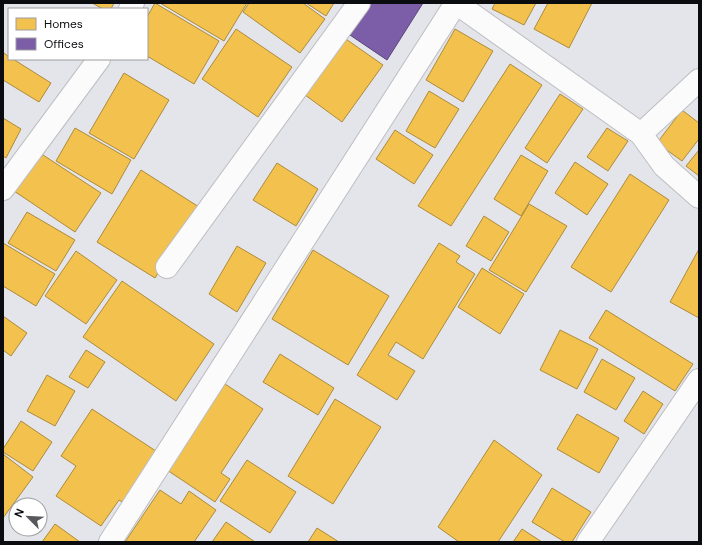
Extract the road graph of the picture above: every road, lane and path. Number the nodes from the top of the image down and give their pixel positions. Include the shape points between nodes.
1 (359, 3) edge
2 (456, 3) edge
3 (98, 60) edge
4 (699, 80) edge
5 (641, 134) junction
6 (3, 189) edge
7 (699, 197) edge
8 (167, 267) dead end
9 (699, 380) edge
10 (110, 542) edge
11 (588, 542) edge

1 - 8 street
2 - 5 street
2 - 10 street
3 - 6 street
4 - 5 street
5 - 7 street via 664,166
9 - 11 street

